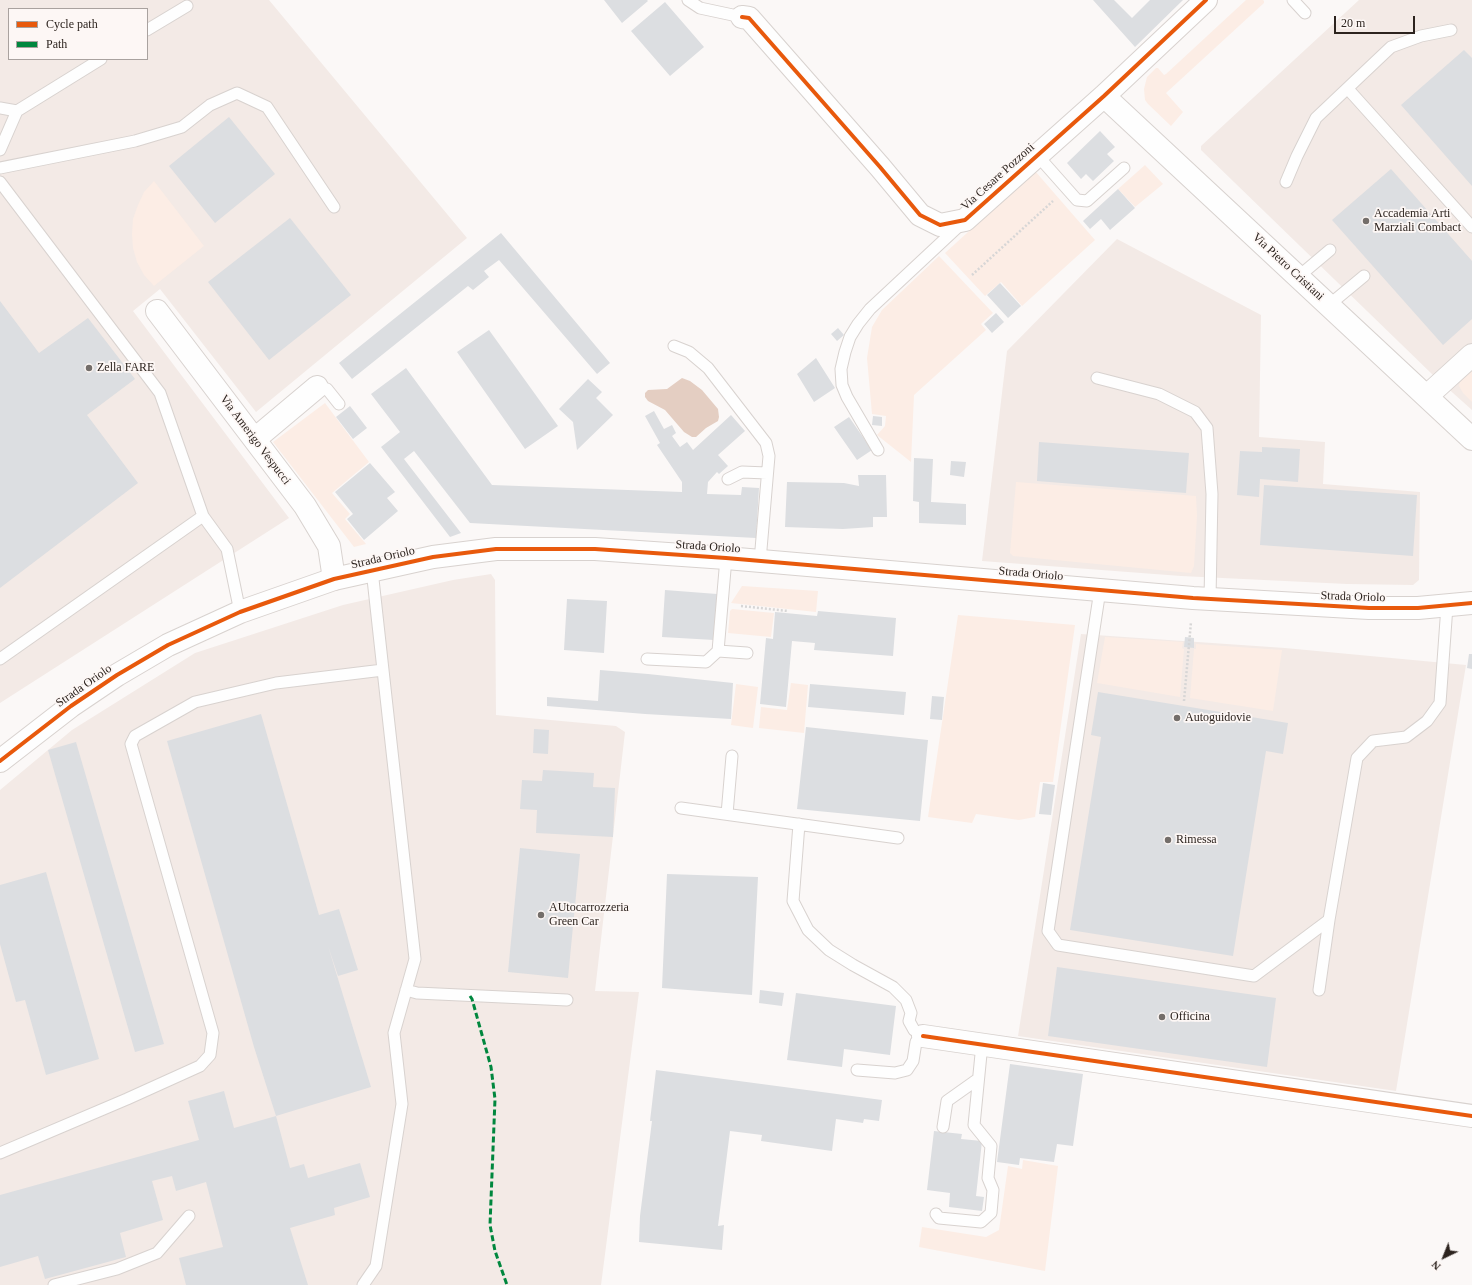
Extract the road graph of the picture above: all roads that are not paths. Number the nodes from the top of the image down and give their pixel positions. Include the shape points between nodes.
1 (688, 0) edge
2 (1205, 0) edge
3 (1294, 0) edge
4 (186, 6) dead end
5 (1306, 13) dead end
6 (742, 17) joint
7 (148, 29) edge
8 (1451, 30) dead end
9 (99, 60) edge
10 (1348, 89) junction
11 (1104, 96) junction
12 (0, 108) edge
13 (17, 111) junction
14 (0, 150) edge
15 (1038, 155) junction
16 (0, 168) edge
17 (1124, 168) dead end
18 (0, 182) edge
19 (1286, 182) dead end
20 (334, 207) dead end
21 (965, 220) junction
22 (1472, 227) edge
23 (1330, 250) dead end
24 (1364, 276) dead end
25 (1298, 277) junction
26 (1329, 305) junction
27 (157, 311) dead end
28 (674, 346) dead end
29 (1472, 355) edge
30 (1097, 378) dead end
31 (318, 387) joint
32 (1427, 396) junction
33 (339, 404) dead end
34 (255, 439) junction
35 (1472, 439) edge
36 (878, 450) dead end
37 (767, 473) junction
38 (728, 479) dead end
39 (203, 516) junction
40 (726, 558) junction
41 (760, 561) junction
42 (372, 570) junction
43 (334, 579) junction
44 (1100, 590) junction
45 (1201, 598) junction
46 (1464, 603) edge
47 (240, 612) junction
48 (718, 651) junction
49 (747, 653) dead end
50 (0, 659) edge
51 (648, 659) dead end
52 (383, 670) junction
53 (732, 756) dead end
54 (0, 761) edge
55 (682, 808) dead end
56 (727, 814) junction
57 (799, 824) junction
58 (898, 838) dead end
59 (1329, 920) junction
60 (406, 990) junction
61 (1319, 990) dead end
62 (567, 1000) dead end
63 (923, 1036) junction
64 (982, 1044) junction
65 (857, 1070) dead end
66 (978, 1079) junction
67 (1472, 1116) edge
68 (943, 1127) dead end
69 (0, 1153) edge
70 (936, 1214) dead end
71 (189, 1216) dead end
72 (54, 1285) edge
73 (363, 1285) edge

1 - 6 lane via 700,8
2 - 11 street, Via Cesare Pozzoni
3 - 5 lane
4 - 7 lane
6 - 21 street, Via Cesare Pozzoni via 749,18 920,215 940,225
8 - 10 lane via 1421,36 1391,48
9 - 13 lane
10 - 19 lane via 1316,118
10 - 22 lane
11 - 15 street, Via Cesare Pozzoni
11 - 25 street, Via Pietro Cristiani
12 - 13 lane
13 - 14 lane
15 - 17 lane via 1077,200 1087,201
15 - 21 street, Via Cesare Pozzoni
16 - 20 lane via 135,140 182,127 210,105 237,93 267,107
18 - 39 lane via 160,394
21 - 36 lane via 870,309 850,337 841,369 842,385
23 - 25 lane
24 - 26 lane
25 - 26 street, Via Pietro Cristiani
26 - 32 street, Via Pietro Cristiani
27 - 34 street, Via Amerigo Vespucci
28 - 37 lane via 689,352 708,368 766,444 769,456
29 - 32 street
30 - 45 lane via 1158,394 1195,412 1207,428 1212,494
31 - 33 lane via 327,388
31 - 34 street
32 - 35 street, Via Pietro Cristiani
34 - 43 street, Via Amerigo Vespucci via 305,506 328,546
37 - 38 lane via 742,472
37 - 41 lane
39 - 47 lane via 227,549
39 - 50 lane
40 - 41 street, Strada Oriolo
40 - 42 street, Strada Oriolo via 595,549 496,549 433,557
40 - 48 lane
41 - 44 street, Strada Oriolo
42 - 43 street, Strada Oriolo
42 - 52 lane
43 - 47 street, Strada Oriolo
44 - 45 street, Strada Oriolo
44 - 59 lane via 1048,931 1058,945 1254,976
45 - 46 street, Strada Oriolo via 1370,608
46 - 59 lane via 1440,703 1427,721 1406,737 1373,741 1358,758
47 - 54 street, Strada Oriolo via 168,645 117,675 71,706
48 - 49 lane
48 - 51 lane via 706,662
52 - 60 lane via 415,959
52 - 69 lane via 276,683 195,702 135,736 131,744 213,1033 210,1055 200,1066
53 - 56 lane
55 - 56 lane
56 - 57 lane
57 - 58 lane
57 - 63 lane via 793,901 808,930 829,950 893,987 906,1000 911,1013 909,1021 914,1030
59 - 61 lane
60 - 62 lane via 417,993
60 - 73 lane via 394,1033 402,1104 376,1266
63 - 64 street
63 - 65 lane via 916,1042 913,1061 907,1070
64 - 66 lane
64 - 67 street
66 - 68 lane via 947,1101
66 - 70 lane via 974,1125 990,1146 988,1178 993,1190 991,1214 981,1222 939,1218
71 - 72 lane via 158,1254 117,1269

